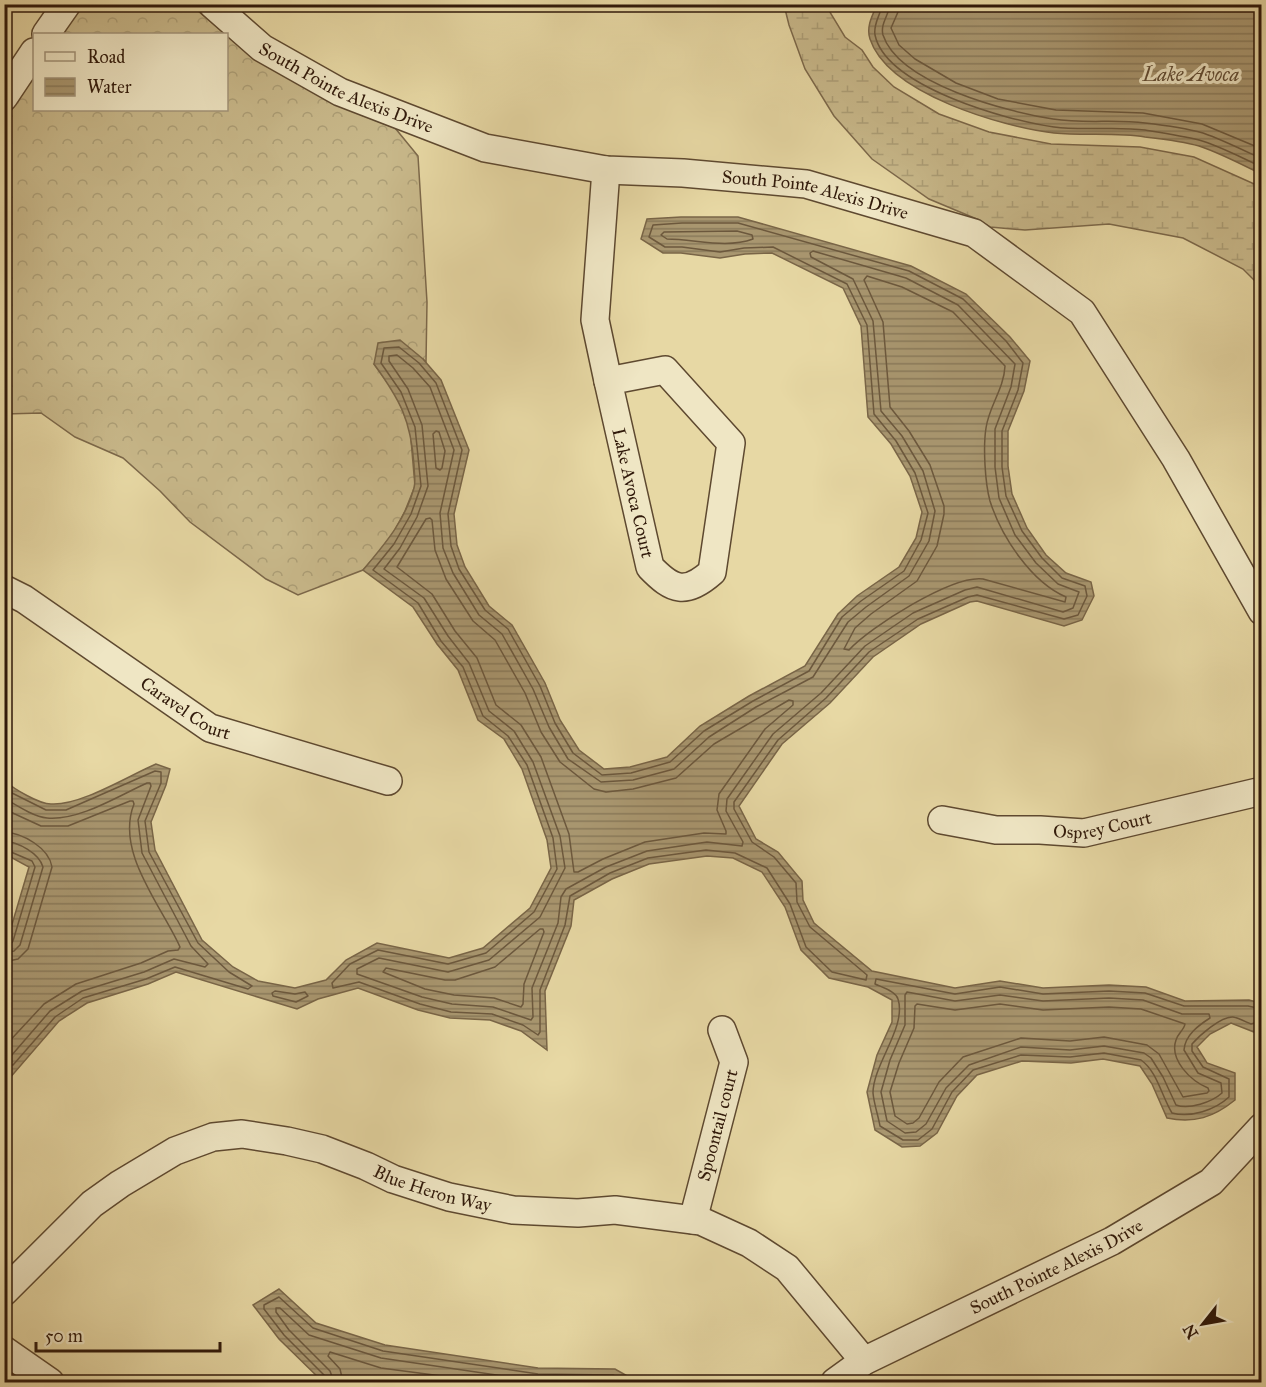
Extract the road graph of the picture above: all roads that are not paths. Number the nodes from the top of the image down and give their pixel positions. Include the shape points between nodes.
1 (67, 4) edge
2 (212, 4) edge
3 (47, 33) edge
4 (33, 54) edge
5 (4, 97) edge
6 (606, 170) junction
7 (608, 381) junction
8 (4, 589) edge
9 (1262, 611) edge
10 (388, 781) dead end
11 (1262, 790) edge
12 (942, 820) dead end
13 (722, 1030) dead end
14 (1262, 1127) edge
15 (693, 1221) junction
16 (4, 1292) edge
17 (4, 1350) edge
18 (864, 1361) junction
19 (50, 1383) edge
20 (835, 1383) edge

1 - 3 street
2 - 6 street, South Pointe Alexis Drive via 262,48 339,92 485,148
4 - 5 street
6 - 7 street, Lake Avoca Court via 595,320
6 - 9 street, South Pointe Alexis Drive via 806,184 974,232 1082,312 1176,459
7 - 7 street, Lake Avoca Court via 650,567 665,583 683,588 699,583 712,572 731,443 665,370
8 - 10 street, Caravel Court via 210,728
11 - 12 street, Osprey Court via 1084,833 996,830
13 - 15 street, Spoontail court via 734,1062
14 - 18 street, South Pointe Alexis Drive via 1211,1182 1112,1241
15 - 16 street, Blue Heron Way via 615,1210 578,1214 513,1210 449,1197 311,1146 242,1134 213,1137 175,1151 120,1184 93,1204
15 - 18 street, Blue Heron Way via 749,1243 787,1268
17 - 19 street
18 - 20 street, South Pointe Alexis Drive

